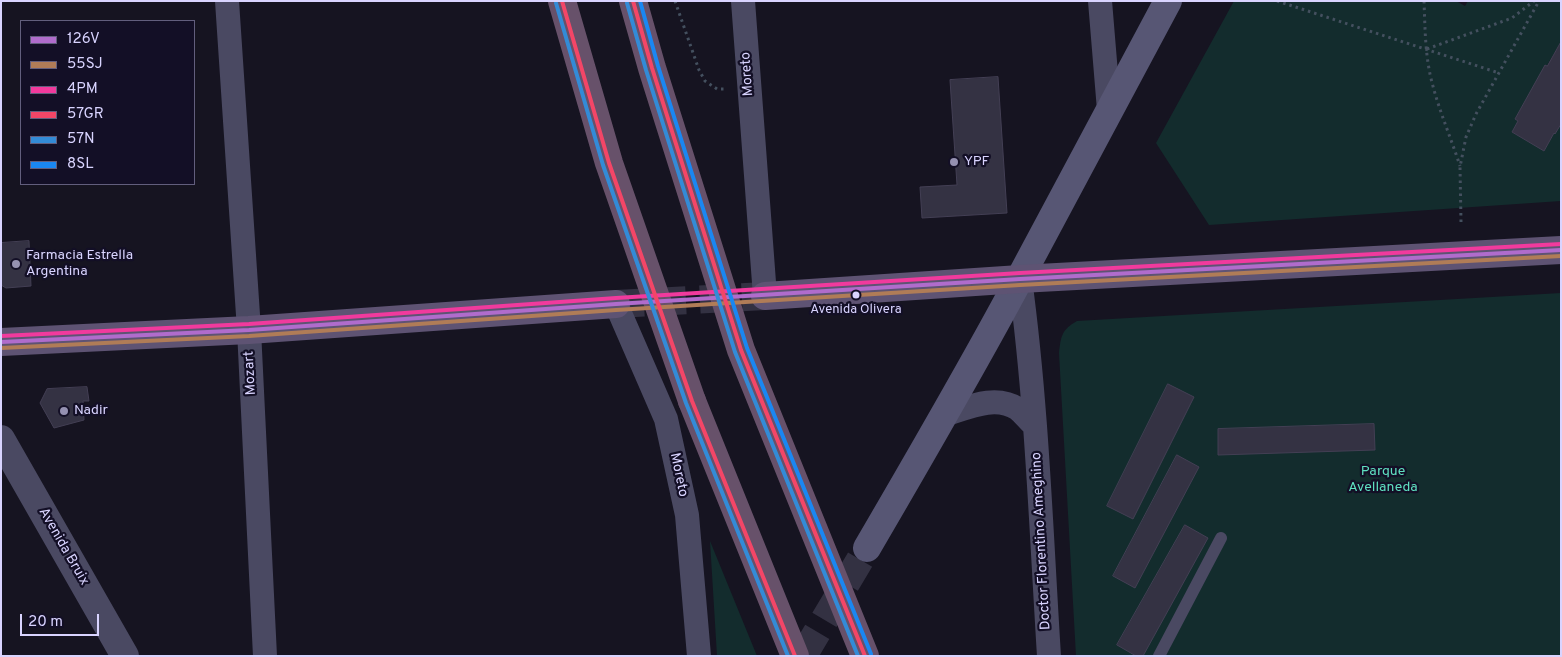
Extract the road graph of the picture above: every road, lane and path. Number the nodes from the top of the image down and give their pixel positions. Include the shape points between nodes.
1 (227, 1) edge
2 (562, 1) edge
3 (633, 1) edge
4 (675, 1) edge
5 (743, 1) edge
6 (1100, 1) edge
7 (1168, 1) edge
8 (1277, 1) edge
9 (1424, 1) edge
10 (1534, 1) edge
11 (1539, 1) edge
12 (1426, 49) junction
13 (1499, 73) junction
14 (749, 90) junction
15 (1109, 110) junction
16 (1460, 167) junction
17 (1461, 222) dead end
18 (1561, 250) edge
19 (1020, 279) junction
20 (765, 296) joint
21 (616, 304) joint
22 (249, 330) junction
23 (1, 342) edge
24 (944, 416) junction
25 (1035, 426) junction
26 (1, 439) edge
27 (1221, 538) dead end
28 (866, 548) tunnel mouth
29 (126, 656) edge
30 (265, 656) edge
31 (699, 656) edge
32 (795, 656) edge
33 (865, 656) edge
34 (1049, 656) edge
35 (1159, 656) edge

1 - 22 street, Mozart
2 - 32 highway, bridge via 609,163 692,401
3 - 33 highway, bridge via 741,350
4 - 14 path via 698,70 705,81 717,89
5 - 14 street, Moreto
6 - 15 street
7 - 15 main road
8 - 12 path
9 - 12 path
10 - 12 path via 1512,18
11 - 13 path
12 - 13 path
12 - 16 path via 1442,117
13 - 16 path via 1466,137
14 - 20 street, Moreto
15 - 19 main road
16 - 17 path
18 - 19 main road
19 - 20 main road
19 - 24 main road
19 - 25 street, Doctor Florentino Ameghino
21 - 22 main road
21 - 31 street, Moreto via 666,419 687,516
22 - 23 main road
22 - 30 street, Mozart
24 - 25 street via 984,403 1001,403 1017,409
24 - 28 main road
25 - 34 street, Doctor Florentino Ameghino
26 - 29 street, Avenida Bruix
27 - 35 lane

